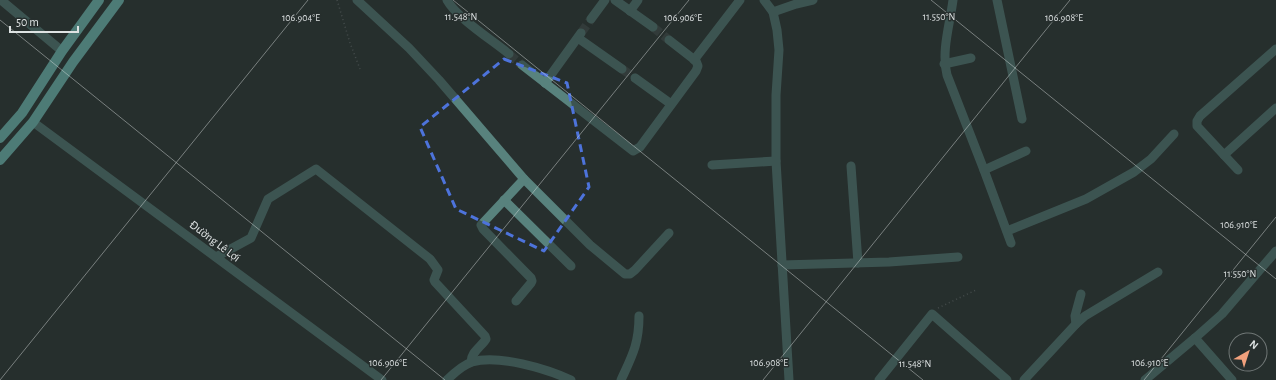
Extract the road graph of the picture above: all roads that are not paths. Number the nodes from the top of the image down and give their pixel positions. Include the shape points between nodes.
1 (1, 0) edge
2 (99, 0) edge
3 (119, 0) edge
4 (357, 0) edge
5 (605, 0) edge
6 (615, 0) edge
7 (638, 0) edge
8 (740, 0) edge
9 (764, 0) edge
10 (813, 0) edge
11 (953, 0) edge
12 (997, 0) edge
13 (451, 2) edge
14 (796, 2) edge
15 (630, 11) junction
16 (773, 12) junction
17 (591, 19) tunnel mouth
18 (653, 27) tunnel mouth
19 (670, 40) tunnel mouth
20 (1276, 49) edge
21 (62, 51) junction
22 (509, 54) tunnel mouth
23 (971, 58) dead end
24 (694, 60) junction
25 (944, 64) junction
26 (522, 65) tunnel mouth
27 (622, 69) tunnel mouth
28 (635, 78) tunnel mouth
29 (545, 83) junction
30 (671, 104) junction
31 (1276, 108) edge
32 (22, 113) junction
33 (1022, 119) dead end
34 (33, 122) junction
35 (1174, 134) dead end
36 (0, 138) edge
37 (1026, 151) dead end
38 (1224, 155) junction
39 (0, 160) edge
40 (776, 161) junction
41 (712, 165) dead end
42 (851, 166) dead end
43 (984, 170) junction
44 (1238, 170) dead end
45 (524, 179) junction
46 (504, 200) junction
47 (1007, 231) junction
48 (669, 233) dead end
49 (1011, 243) dead end
50 (1276, 251) edge
51 (216, 257) junction
52 (958, 257) dead end
53 (858, 263) junction
54 (782, 265) junction
55 (571, 266) dead end
56 (1158, 272) dead end
57 (1081, 294) dead end
58 (516, 301) dead end
59 (639, 316) dead end
60 (1076, 324) junction
61 (1195, 338) junction
62 (471, 362) junction
63 (382, 380) edge
64 (447, 380) edge
65 (571, 380) edge
66 (621, 380) edge
67 (789, 380) edge
68 (879, 380) edge
69 (1007, 380) edge
70 (1024, 380) edge
71 (1145, 380) edge
72 (1232, 380) edge

1 - 21 street
2 - 21 main road
3 - 34 main road
4 - 45 street via 409,48
5 - 17 street
6 - 15 street
7 - 15 street
8 - 24 street
9 - 16 street
10 - 14 street
11 - 25 street
12 - 33 street
13 - 22 street
14 - 16 street
15 - 18 street
16 - 40 street via 779,50
19 - 24 street
20 - 38 street via 1197,121 1197,126
21 - 32 main road
23 - 25 street
24 - 30 street via 698,66 696,71
25 - 43 street via 946,75
26 - 29 street
27 - 29 street via 579,35
28 - 30 street
29 - 30 street via 633,151 640,147
31 - 38 street
32 - 34 main road
32 - 36 main road
34 - 39 main road
34 - 51 street, Đường Lê Lợi
35 - 47 street via 1151,159 1134,172 1086,199
37 - 43 street
38 - 44 street
40 - 41 street
40 - 54 street
42 - 53 street
43 - 47 street
45 - 46 street
45 - 48 street via 590,245 625,274 635,270
46 - 55 street
46 - 58 street via 481,225 531,278 531,283
47 - 49 street
50 - 61 street via 1222,314
51 - 62 street via 251,238 268,199 316,169 438,268 435,282 485,336 484,342 472,355
51 - 63 street, Đường Lê Lợi
52 - 53 street
53 - 54 street
54 - 67 street
56 - 60 street
57 - 60 street via 1074,316
59 - 66 street via 636,346
60 - 70 street
61 - 71 street
61 - 72 street
62 - 64 street
62 - 65 street via 510,362 555,373
68 - 69 street via 932,314

